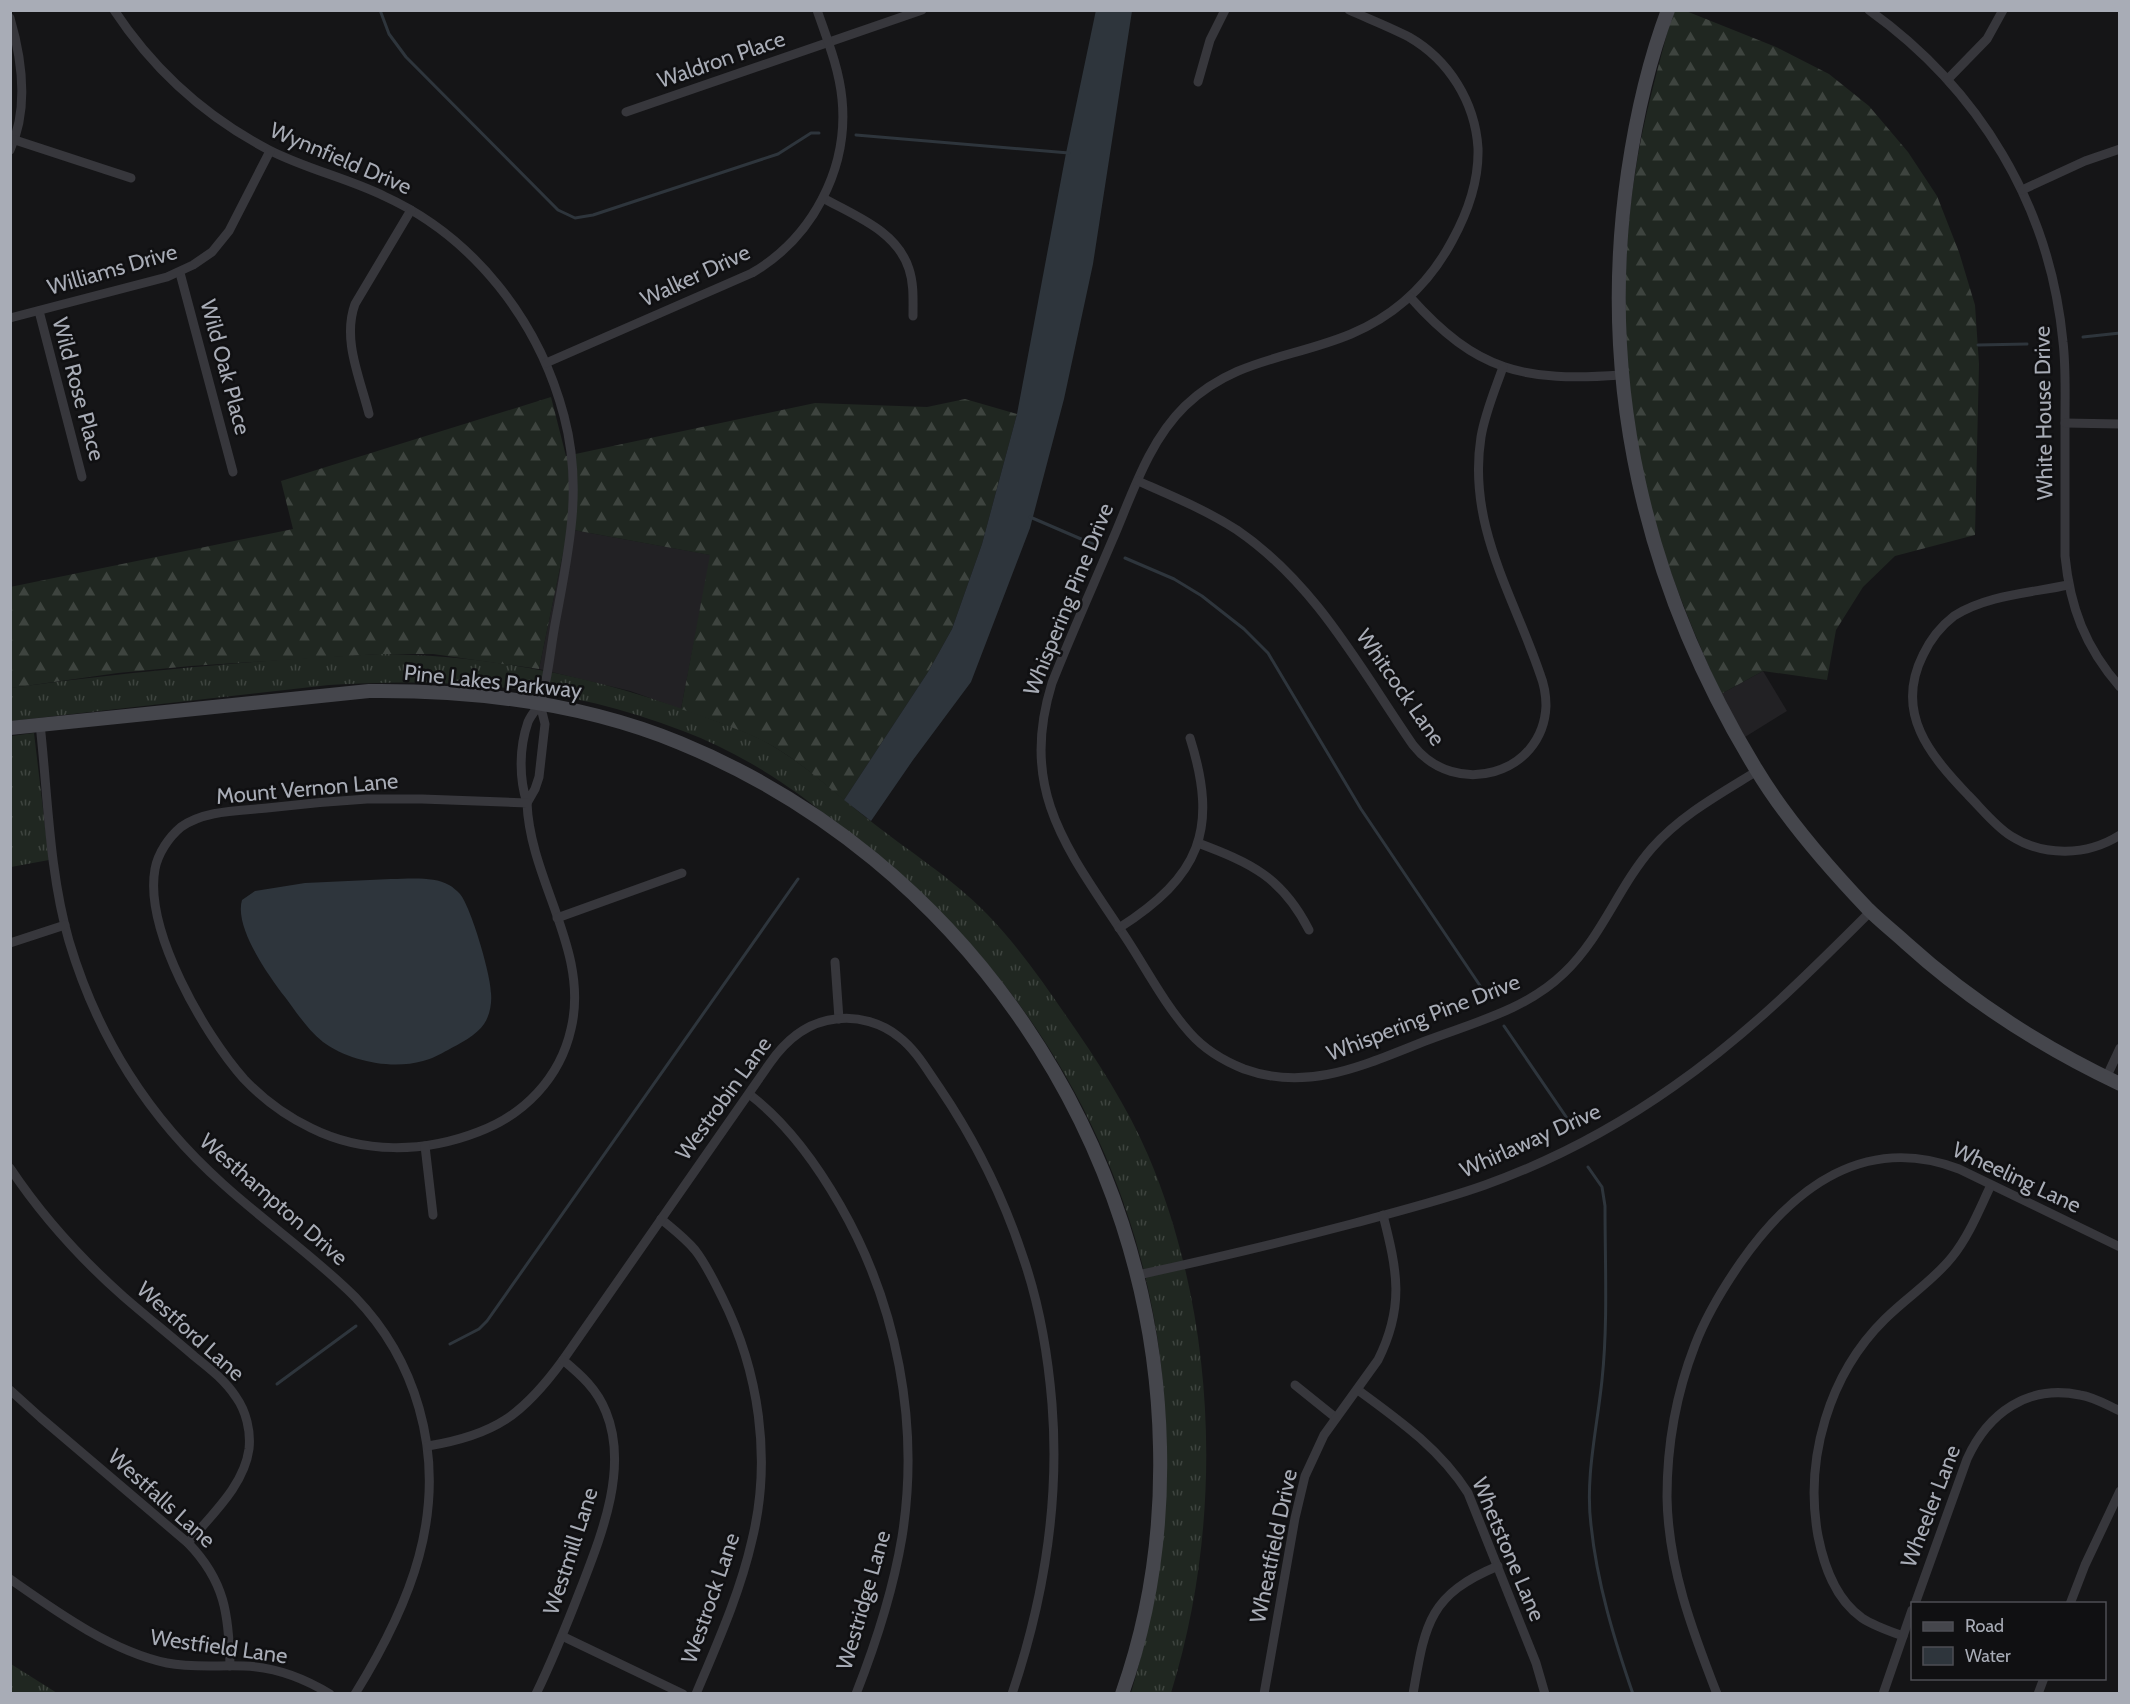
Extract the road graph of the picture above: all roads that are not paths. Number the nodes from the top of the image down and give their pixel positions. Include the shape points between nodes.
1 (114, 10) edge
2 (817, 10) edge
3 (922, 10) edge
4 (1225, 10) edge
5 (1349, 10) edge
6 (1668, 10) edge
7 (1869, 10) edge
8 (2003, 10) edge
9 (10, 18) edge
10 (828, 42) junction
11 (1948, 79) junction
12 (1198, 82) dead end
13 (626, 112) dead end
14 (15, 140) junction
15 (2120, 149) edge
16 (10, 150) edge
17 (270, 151) junction
18 (130, 178) dead end
19 (2022, 190) junction
20 (824, 198) junction
21 (411, 210) junction
22 (180, 273) junction
23 (1410, 297) junction
24 (39, 311) junction
25 (913, 316) dead end
26 (10, 318) edge
27 (546, 363) junction
28 (1503, 367) junction
29 (1621, 375) junction
30 (369, 414) dead end
31 (2065, 423) junction
32 (2120, 424) edge
33 (233, 472) dead end
34 (82, 477) dead end
35 (1138, 481) junction
36 (2068, 585) junction
37 (2120, 687) edge
38 (540, 704) junction
39 (40, 724) junction
40 (10, 728) edge
41 (1190, 738) dead end
42 (1757, 771) junction
43 (527, 803) junction
44 (2120, 835) edge
45 (1198, 843) junction
46 (682, 873) dead end
47 (1871, 911) junction
48 (557, 918) junction
49 (65, 925) junction
50 (1119, 928) junction
51 (1309, 930) dead end
52 (10, 943) edge
53 (835, 962) dead end
54 (839, 1019) junction
55 (2120, 1047) edge
56 (2106, 1078) junction
57 (2120, 1084) edge
58 (749, 1094) junction
59 (425, 1146) junction
60 (10, 1168) edge
61 (1991, 1185) junction
62 (433, 1215) dead end
63 (1383, 1215) junction
64 (661, 1219) junction
65 (2120, 1247) edge
66 (1138, 1275) junction
67 (562, 1360) junction
68 (1295, 1386) dead end
69 (10, 1390) edge
70 (1358, 1390) junction
71 (2120, 1411) edge
72 (1336, 1418) junction
73 (428, 1446) junction
74 (2120, 1491) edge
75 (188, 1543) junction
76 (1498, 1566) junction
77 (10, 1580) edge
78 (1916, 1602) edge
79 (2071, 1602) edge
80 (1911, 1613) edge
81 (562, 1636) junction
82 (1903, 1636) junction
83 (230, 1666) junction
84 (330, 1694) edge
85 (355, 1694) edge
86 (536, 1694) edge
87 (683, 1694) edge
88 (696, 1694) edge
89 (856, 1694) edge
90 (1012, 1694) edge
91 (1122, 1694) edge
92 (1264, 1694) edge
93 (1413, 1694) edge
94 (1545, 1694) edge
95 (1717, 1694) edge
96 (1883, 1694) edge

1 - 17 street, Wynnfield Drive via 144,51 183,91
2 - 10 street, Walker Drive
3 - 10 street, Waldron Place
4 - 12 street via 1210,40
5 - 23 street, Whispering Pine Drive via 1409,37 1432,54 1460,86 1475,128 1477,173 1468,208 1441,261
6 - 29 street via 1642,98 1625,192 1618,278
7 - 11 street, White House Drive
8 - 11 street via 1987,39
9 - 14 street via 19,48 22,83
10 - 13 street, Waldron Place
10 - 20 street, Walker Drive via 838,72 843,114 837,158
11 - 19 street, White House Drive via 1991,134
14 - 16 street
14 - 18 street
15 - 19 street
17 - 21 street, Wynnfield Drive via 367,188
17 - 22 street, Williams Drive via 225,237
19 - 31 street, White House Drive via 2040,234 2057,297 2065,356
20 - 25 street via 875,226 898,247 910,270
20 - 27 street, Walker Drive via 794,239 763,267
21 - 27 street, Wynnfield Drive via 453,240 489,274 525,324
21 - 30 street via 352,314 351,346
22 - 24 street, Williams Drive
22 - 33 street, Wild Oak Place
23 - 28 street via 1459,344
23 - 35 street, Whispering Pine Drive via 1351,334 1257,362 1210,386 1185,406 1164,431
24 - 26 street, Williams Drive
24 - 34 street, Wild Rose Place
27 - 38 street, Wynnfield Drive via 569,438 574,501 571,539
28 - 29 street via 1559,378
28 - 35 street, Whitcock Lane via 1482,435 1480,500 1490,545 1540,674 1546,707 1542,725 1529,748 1518,760 1497,771 1458,774 1425,758 1333,624 1283,568 1218,519
29 - 42 street via 1634,463 1665,580 1704,674
31 - 32 street
31 - 36 street, White House Drive
35 - 50 street, Whispering Pine Drive via 1052,683 1040,745 1042,778 1058,829
36 - 37 street, White House Drive via 2083,631
36 - 44 street via 1984,602 1950,619 1933,637 1920,661 1913,688 1915,717 1936,759 2011,836 2044,849 2069,852 2092,848
38 - 39 street, Pine Lakes Parkway via 421,691 369,691
38 - 43 street via 545,724 536,789
38 - 43 street, Mount Vernon Lane via 527,725 523,748 521,779
38 - 66 street, Pine Lakes Parkway via 635,726 744,773 831,827 922,903 995,983 1059,1077 1107,1177
39 - 40 street, Pine Lakes Parkway
39 - 49 street, Westhampton Drive
41 - 45 street via 1203,786
42 - 47 street via 1803,834
42 - 50 street, Whispering Pine Drive via 1670,828 1639,864 1586,949 1548,987 1512,1008 1336,1073 1308,1078 1270,1076 1233,1065 1209,1051 1190,1033
43 - 48 street, Mount Vernon Lane via 537,858
43 - 59 street, Mount Vernon Lane via 329,801 213,814 193,820 175,832 156,863 156,905 173,961 195,1010 245,1079 280,1110 332,1137 377,1147
45 - 50 street via 1170,890
45 - 51 street via 1245,861 1268,876 1286,893
46 - 48 street
47 - 56 street via 1927,961 2003,1019
47 - 63 street, Whirlaway Drive via 1751,1027 1652,1101 1572,1147 1507,1176
48 - 59 street, Mount Vernon Lane via 572,964 576,993 570,1033 558,1065 539,1091 507,1119 456,1140
49 - 52 street
49 - 73 street, Westhampton Drive via 96,1012 112,1046 145,1097 177,1138 222,1183 327,1271 371,1315 407,1372
53 - 54 street
54 - 58 street, Westrobin Lane via 817,1023 791,1038
54 - 90 street, Westrobin Lane via 863,1020 895,1034 932,1076 991,1176 1018,1242 1033,1293 1052,1403 1053,1503 1040,1598
55 - 56 street
56 - 57 street
58 - 64 street, Westrobin Lane
58 - 89 street, Westridge Lane via 768,1108 798,1142 850,1224 882,1299 900,1375 908,1445 904,1520 896,1570
59 - 62 street
60 - 75 street, Westford Lane via 79,1253 124,1297 223,1380 242,1407 249,1435 246,1461 234,1487
61 - 65 street, Wheeling Lane
61 - 82 street via 1953,1256 1884,1319 1854,1358 1832,1399 1818,1446 1815,1510 1821,1550 1833,1585 1860,1617
61 - 95 street, Wheeling Lane via 1959,1169 1925,1159 1885,1158 1850,1166 1810,1188 1772,1223 1712,1309 1695,1346 1676,1407 1667,1497 1677,1577
63 - 66 street, Whirlaway Drive
63 - 70 street, Wheatfield Drive via 1397,1279 1394,1318 1382,1353
64 - 67 street, Westrobin Lane
64 - 88 street, Westrock Lane via 695,1251 729,1309 749,1368 760,1433 760,1479 753,1538
66 - 91 street, Pine Lakes Parkway via 1156,1379 1160,1496 1146,1611
67 - 73 street, Westrobin Lane via 536,1395 504,1421 470,1437
67 - 81 street, Westmill Lane via 588,1381 601,1401 614,1447 608,1509
68 - 72 street
69 - 75 street, Westfalls Lane
70 - 72 street, Wheatfield Drive
70 - 76 street, Whetstone Lane via 1424,1441 1452,1470 1475,1507
71 - 78 street, Wheeler Lane via 2088,1397 2056,1393 2020,1401 1990,1422 1967,1459
72 - 92 street, Wheatfield Drive via 1314,1455 1301,1490
73 - 85 street, Westhampton Drive via 429,1510 418,1564 390,1630
74 - 79 street
75 - 83 street, Westfalls Lane via 220,1588 228,1618
76 - 93 street via 1462,1583 1436,1609 1422,1643
76 - 94 street, Whetstone Lane
77 - 83 street, Westfield Lane via 75,1622 135,1654 178,1665
80 - 82 street
81 - 86 street, Westmill Lane
81 - 87 street
82 - 96 street
83 - 84 street, Westfield Lane via 288,1674

